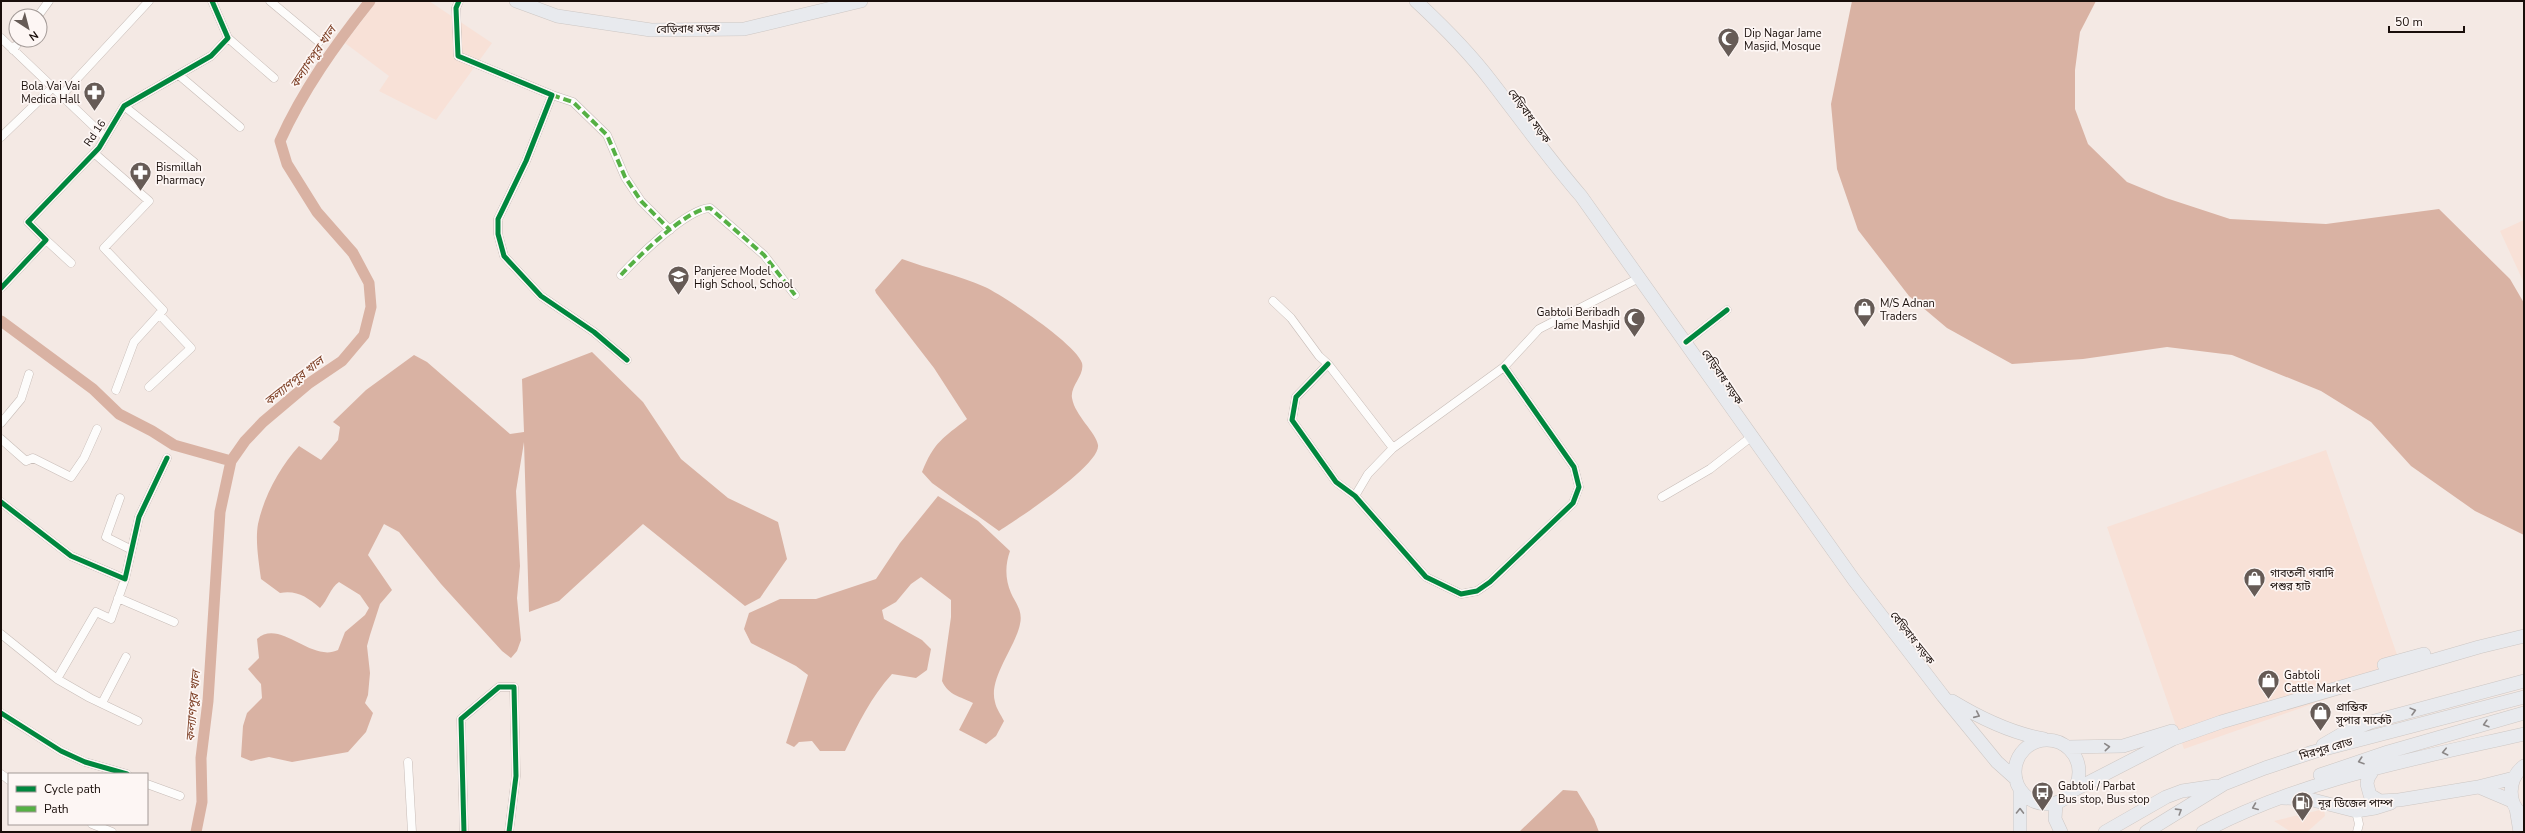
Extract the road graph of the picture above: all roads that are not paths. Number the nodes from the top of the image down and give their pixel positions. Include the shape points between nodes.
1 (150, 1) edge
2 (212, 1) edge
3 (270, 1) edge
4 (459, 1) edge
5 (516, 1) edge
6 (861, 1) edge
7 (1416, 1) edge
8 (1, 38) edge
9 (228, 38) junction
10 (319, 42) dead end
11 (13, 50) joint
12 (180, 76) junction
13 (274, 78) dead end
14 (52, 88) junction
15 (552, 95) junction
16 (61, 96) junction
17 (124, 106) junction
18 (240, 127) dead end
19 (1, 137) edge
20 (105, 137) junction
21 (94, 153) junction
22 (194, 162) dead end
23 (670, 230) junction
24 (46, 240) junction
25 (71, 263) dead end
26 (621, 275) dead end
27 (1639, 278) junction
28 (1, 288) edge
29 (796, 295) dead end
30 (1273, 301) dead end
31 (1727, 310) dead end
32 (159, 314) junction
33 (1686, 342) junction
34 (627, 360) dead end
35 (1328, 364) junction
36 (1504, 367) junction
37 (29, 374) dead end
38 (149, 387) dead end
39 (116, 390) dead end
40 (1, 423) edge
41 (97, 429) dead end
42 (1751, 438) junction
43 (1, 439) edge
44 (1393, 448) junction
45 (167, 458) dead end
46 (1355, 496) junction
47 (1662, 497) dead end
48 (120, 498) dead end
49 (1, 502) edge
50 (130, 549) junction
51 (125, 579) junction
52 (118, 598) junction
53 (174, 622) dead end
54 (2524, 627) edge
55 (1, 634) edge
56 (2524, 636) edge
57 (126, 657) dead end
58 (57, 679) junction
59 (2519, 683) edge
60 (1944, 696) junction
61 (2521, 698) edge
62 (102, 703) junction
63 (1, 713) edge
64 (2524, 713) edge
65 (138, 721) dead end
66 (2524, 734) edge
67 (2045, 740) junction
68 (2068, 747) junction
69 (2313, 752) junction
70 (2388, 752) junction
71 (408, 762) dead end
72 (2524, 766) edge
73 (2372, 769) junction
74 (124, 773) edge
75 (2514, 778) junction
76 (148, 784) edge
77 (2224, 784) junction
78 (2018, 785) junction
79 (2478, 787) junction
80 (2074, 790) junction
81 (180, 796) dead end
82 (2276, 798) junction
83 (2399, 800) junction
84 (2056, 803) junction
85 (2517, 808) edge
86 (2356, 811) junction
87 (94, 825) edge
88 (112, 832) edge
89 (412, 832) edge
90 (464, 832) edge
91 (509, 832) edge
92 (2020, 832) edge
93 (2061, 832) edge
94 (2105, 832) edge
95 (2146, 832) edge
96 (2203, 832) edge
97 (2357, 832) edge
98 (2520, 832) edge

1 - 16 street
2 - 9 street
3 - 10 street
4 - 15 street via 456,8 458,56
5 - 6 highway, বেড়িবাধ সড়ক via 557,16 651,30 744,28
7 - 27 highway, বেড়িবাধ সড়ক via 1491,80 1546,155 1581,196
8 - 11 street, Rd 16
9 - 12 street via 211,56
9 - 13 street
11 - 14 street, Rd 16
12 - 17 street
12 - 18 street
14 - 16 street, Rd 16
14 - 19 street
15 - 23 street via 573,102 607,135 624,177 641,201
15 - 34 street via 526,161 498,219 498,234 504,256 541,296 594,332
16 - 20 street, Rd 16
17 - 20 street, Rd 16
17 - 22 street
20 - 21 street, Rd 16
21 - 24 street, Rd 16 via 28,222
21 - 32 street via 149,201 104,248 163,310
23 - 26 street via 647,247
23 - 29 street via 710,208 764,255
24 - 25 street
24 - 28 street
27 - 33 highway, বেড়িবাধ সড়ক
27 - 36 street via 1539,329
30 - 35 street via 1291,318
31 - 33 street
32 - 38 street via 191,348
32 - 39 street via 134,342
33 - 42 highway, বেড়িবাধ সড়ক
35 - 44 street
35 - 46 street via 1296,397 1292,420 1336,482
36 - 44 street
36 - 46 street via 1570,461 1579,487 1574,503 1490,582 1477,591 1461,594 1426,577
37 - 40 street via 21,399
41 - 43 street via 84,458 71,477 32,458 26,462
42 - 47 street via 1710,469
42 - 60 highway, বেড়িবাধ সড়ক via 1854,580
44 - 46 street via 1368,474
45 - 50 street via 140,517
48 - 50 street via 106,537
49 - 51 street via 71,556
50 - 51 street
51 - 52 street
52 - 53 street
52 - 58 street via 110,618 96,612
68 -> 54 highway via 2123,746 2151,739 2266,699
55 - 58 street
56 - 80 highway via 2479,646 2221,722 2173,739
57 - 62 street
58 - 62 street
69 -> 59 highway via 2342,734 2371,722
60 -> 67 highway, বেড়িবাধ সড়ক via 1970,712 2024,735
60 - 78 highway, বেড়িবাধ সড়ক
61 - 69 highway, মিরপুর রোড
62 - 65 street
63 - 74 street via 61,751 85,762
64 -> 70 highway
66 -> 73 highway
67 - 68 highway via 2053,740
67 - 78 highway via 2029,746 2018,758 2015,768
68 - 80 highway via 2074,754 2080,772
69 - 77 highway, মিরপুর রোড
70 - 73 highway
70 -> 82 highway via 2308,779
71 - 89 street
72 - 75 highway
73 - 82 highway
73 - 83 highway via 2367,784 2370,795 2380,801
75 - 79 highway
75 - 85 highway via 2511,793
76 - 81 street
77 - 94 highway via 2182,791
95 -> 77 highway, মিরপুর রোড
78 - 84 highway via 2036,802
92 -> 78 highway
79 - 83 highway
79 - 85 highway
80 - 84 highway
82 - 86 highway via 2308,799
82 -> 96 highway
83 - 86 highway
84 - 93 highway via 2054,819
85 - 98 highway
86 - 97 street via 2359,824
87 - 88 street
90 - 91 street via 461,719 499,687 514,686 516,776

